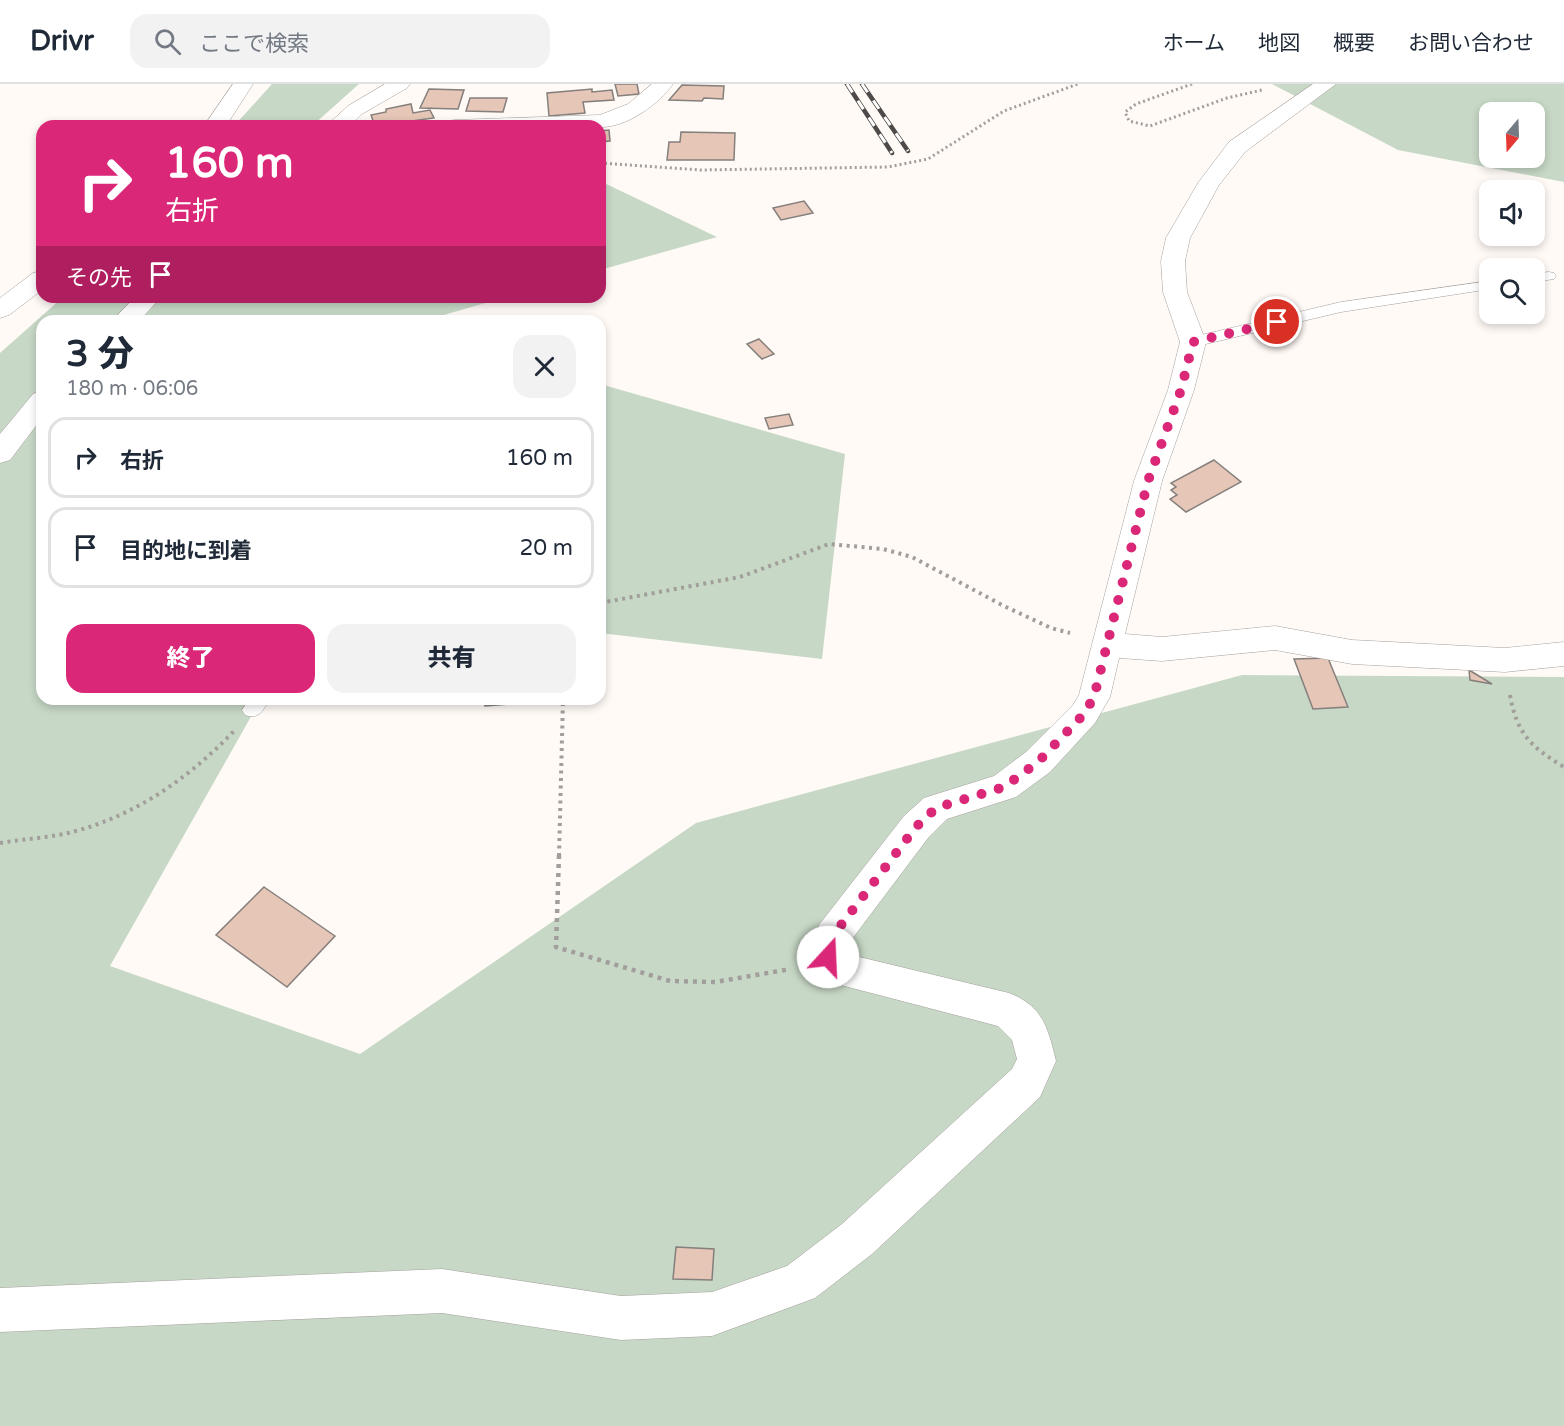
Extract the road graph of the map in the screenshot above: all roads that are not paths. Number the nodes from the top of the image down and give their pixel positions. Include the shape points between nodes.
1 (243, 84) edge
2 (400, 84) edge
3 (663, 84) edge
4 (1326, 84) edge
5 (219, 120) edge
6 (344, 120) edge
7 (604, 120) edge
8 (36, 283) edge
9 (1479, 287) edge
10 (142, 303) edge
11 (0, 310) edge
12 (130, 315) edge
13 (1193, 342) junction
14 (36, 408) edge
15 (0, 453) edge
16 (1108, 645) junction
17 (1564, 654) edge
18 (0, 1310) edge

1 - 5 main road
2 - 6 main road
3 - 7 main road via 642,106
4 - 13 main road via 1237,147 1190,213 1173,261 1175,292
8 - 11 main road
9 - 13 lane via 1341,307
10 - 12 main road
13 - 16 main road via 1181,390 1148,481
14 - 15 main road
16 - 17 main road via 1162,649 1275,638 1352,652 1504,660
16 - 18 main road via 1094,697 1084,714 1038,762 1004,787 936,808 832,937 828,957 846,971 1009,1011 1029,1030 1036,1061 1026,1083 857,1239 800,1283 712,1314 621,1318 442,1291

